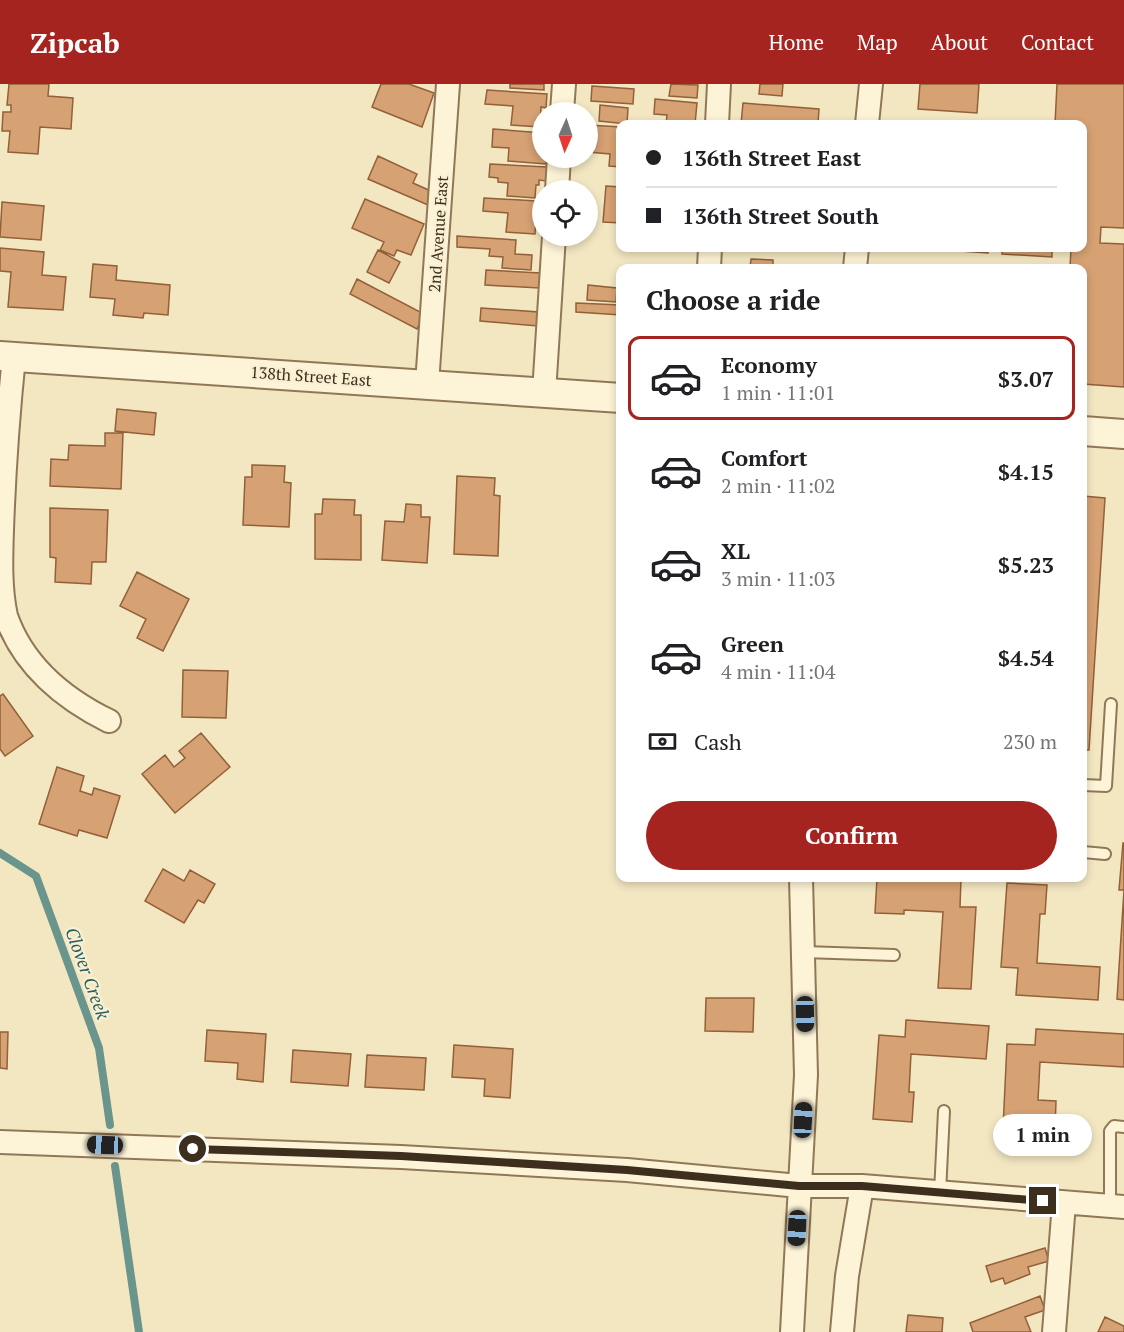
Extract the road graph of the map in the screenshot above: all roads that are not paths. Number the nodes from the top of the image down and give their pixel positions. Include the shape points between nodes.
1 (448, 84) edge
2 (564, 84) edge
3 (719, 84) edge
4 (871, 84) edge
5 (563, 102) edge
6 (717, 120) edge
7 (867, 120) edge
8 (553, 246) edge
9 (7, 356) edge
10 (427, 384) junction
11 (543, 393) junction
12 (616, 398) edge
13 (1087, 431) edge
14 (1124, 434) edge
15 (1111, 704) dead end
16 (109, 721) dead end
17 (1087, 784) edge
18 (1087, 852) edge
19 (1105, 854) dead end
20 (801, 882) edge
21 (804, 952) junction
22 (894, 955) dead end
23 (944, 1111) dead end
24 (1124, 1127) edge
25 (0, 1142) edge
26 (799, 1186) junction
27 (862, 1186) junction
28 (940, 1193) junction
29 (1064, 1203) junction
30 (1117, 1207) edge
31 (792, 1332) edge
32 (842, 1332) edge
33 (1054, 1332) edge

1 - 10 street, 2nd Avenue East
2 - 5 street
3 - 6 street
4 - 7 street
8 - 11 street
9 - 10 street, 138th Street East
9 - 16 street via 0,586 6,617 32,663 53,686
10 - 11 street, 138th Street East
11 - 12 street, 138th Street East
13 - 14 street
15 - 17 lane via 1106,786
18 - 19 lane
20 - 21 street
21 - 22 lane
21 - 26 street via 806,1076
23 - 28 lane
24 - 30 lane via 1114,1126 1110,1131
25 - 26 street via 401,1156 627,1170
26 - 27 street
26 - 31 street
27 - 28 street
27 - 32 street
28 - 29 street
29 - 30 street
29 - 33 street

